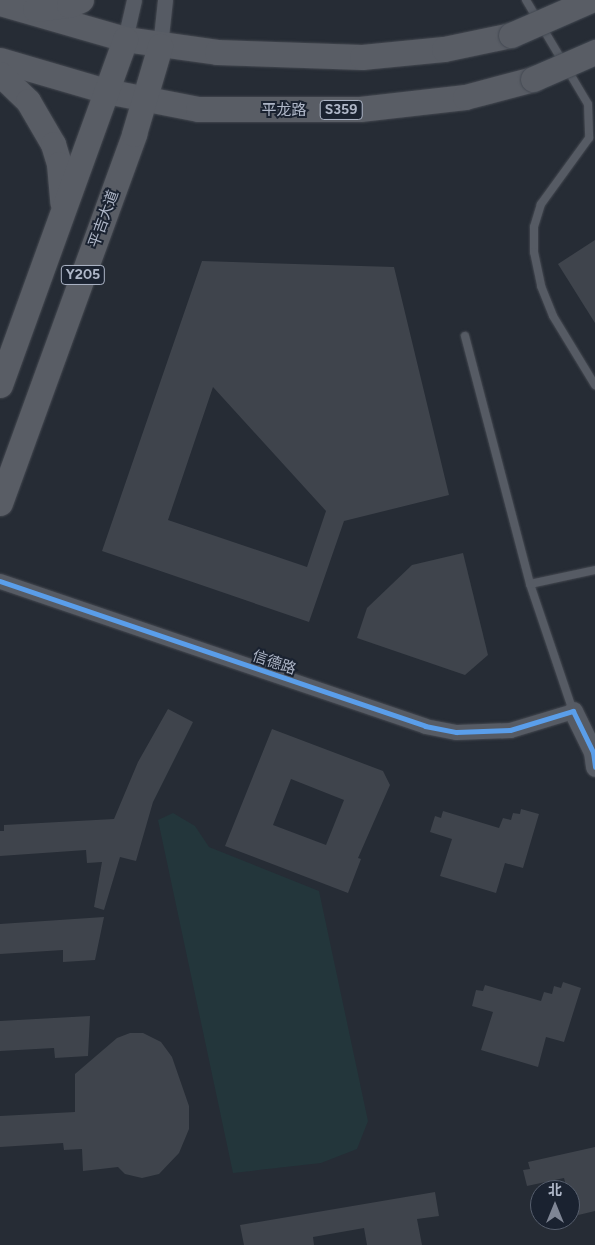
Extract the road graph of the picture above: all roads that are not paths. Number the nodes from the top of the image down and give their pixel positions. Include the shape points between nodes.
1 (81, 0) edge
2 (134, 0) edge
3 (165, 0) edge
4 (526, 0) edge
5 (591, 0) edge
6 (9, 6) edge
7 (125, 39) junction
8 (160, 46) junction
9 (595, 52) edge
10 (0, 60) edge
11 (0, 74) edge
12 (106, 91) junction
13 (146, 101) junction
14 (58, 224) junction
15 (466, 336) dead end
16 (0, 385) edge
17 (595, 385) edge
18 (0, 503) edge
19 (595, 570) edge
20 (0, 581) edge
21 (530, 584) junction
22 (573, 711) junction
23 (595, 767) edge

1 - 6 main road via 46,9
2 - 7 street
3 - 8 street
4 - 17 lane via 588,104 589,138 541,204 534,227 534,252 541,286 553,316
5 - 8 main road, bridge via 511,35 444,49 362,57 265,55
6 - 7 main road
7 - 8 main road
7 - 12 main road, Y205
8 - 13 main road, 平吉大道 / Y205
9 - 13 main road, 平龙路 / S359, bridge via 533,79 466,97 360,109 217,109
10 - 12 main road, 平龙路 / S359
11 - 14 main road via 28,102 53,144 62,184
12 - 13 main road, 平龙路 / S359
12 - 14 main road, Y205
13 - 18 main road, 平吉大道 / Y205
14 - 16 main road, Y205
15 - 21 lane
19 - 21 lane
20 - 22 street, 信德路 via 425,726 456,732 510,730
21 - 22 lane
22 - 23 street via 593,752

